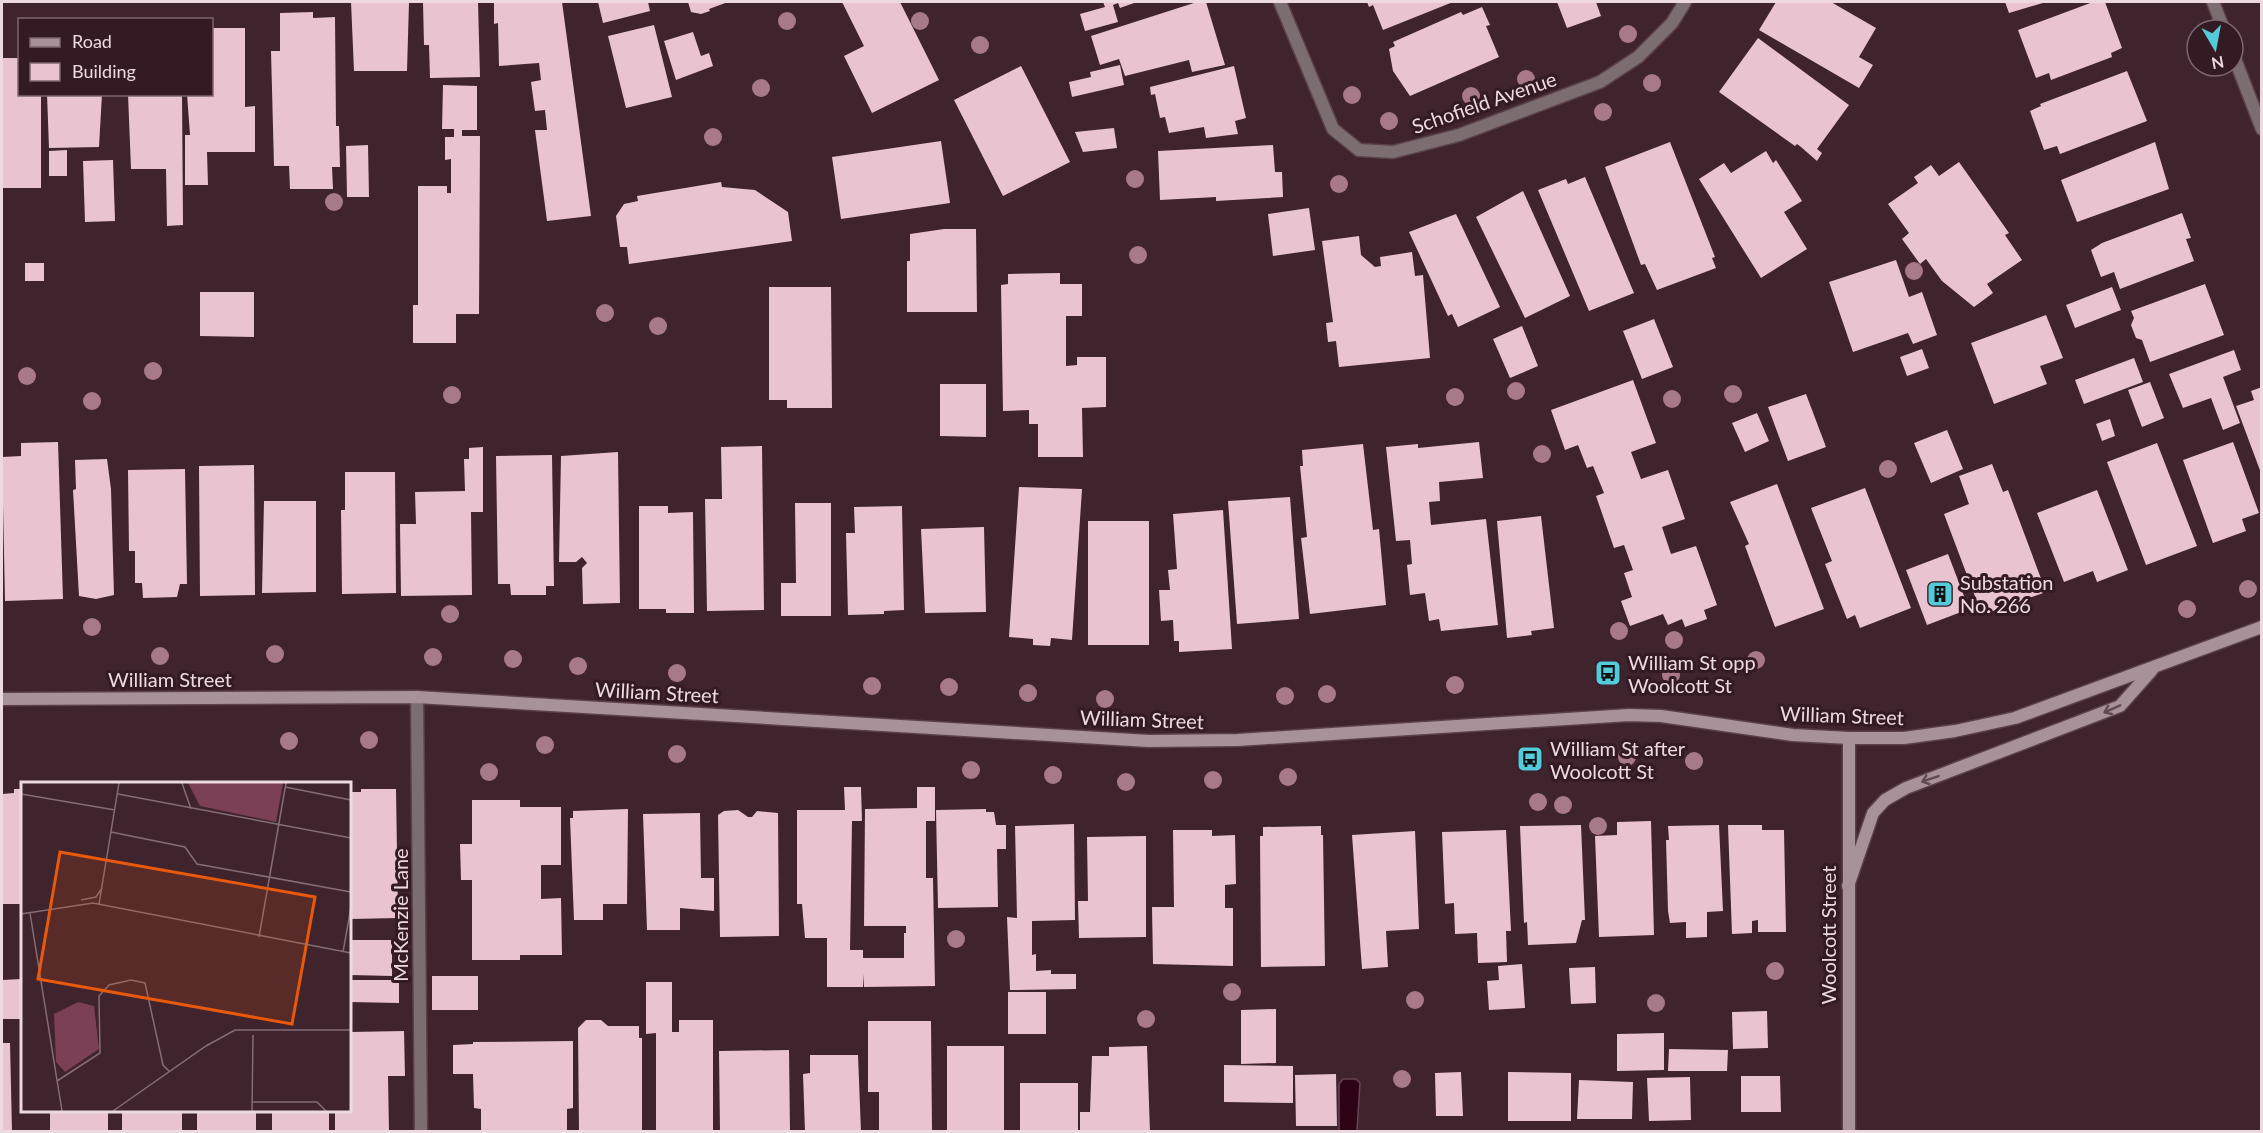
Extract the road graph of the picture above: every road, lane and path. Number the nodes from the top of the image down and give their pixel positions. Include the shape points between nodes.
1 (1280, 2) edge
2 (1685, 2) edge
3 (2213, 2) edge
4 (2219, 18) edge
5 (2242, 78) edge
6 (2262, 129) edge
7 (2262, 627) edge
8 (2152, 669) junction
9 (417, 698) junction
10 (2, 699) edge
11 (1849, 738) junction
12 (1848, 886) junction
13 (421, 1131) edge
14 (1849, 1131) edge

1 - 2 street, Schofield Avenue via 1333,129 1359,150 1393,152 1459,135 1600,82 1638,57 1672,23
3 - 4 street
5 - 6 street
7 - 8 main road, William Street
8 - 11 main road, William Street via 1985,726 1904,738
8 -> 12 main road via 2120,706 1906,788 1885,800 1873,813
9 - 10 main road, William Street
9 - 11 main road, William Street via 1149,741 1238,740 1629,716 1661,716 1793,735
9 - 13 street, McKenzie Lane
11 - 12 main road, Woolcott Street
12 - 14 main road, Woolcott Street

